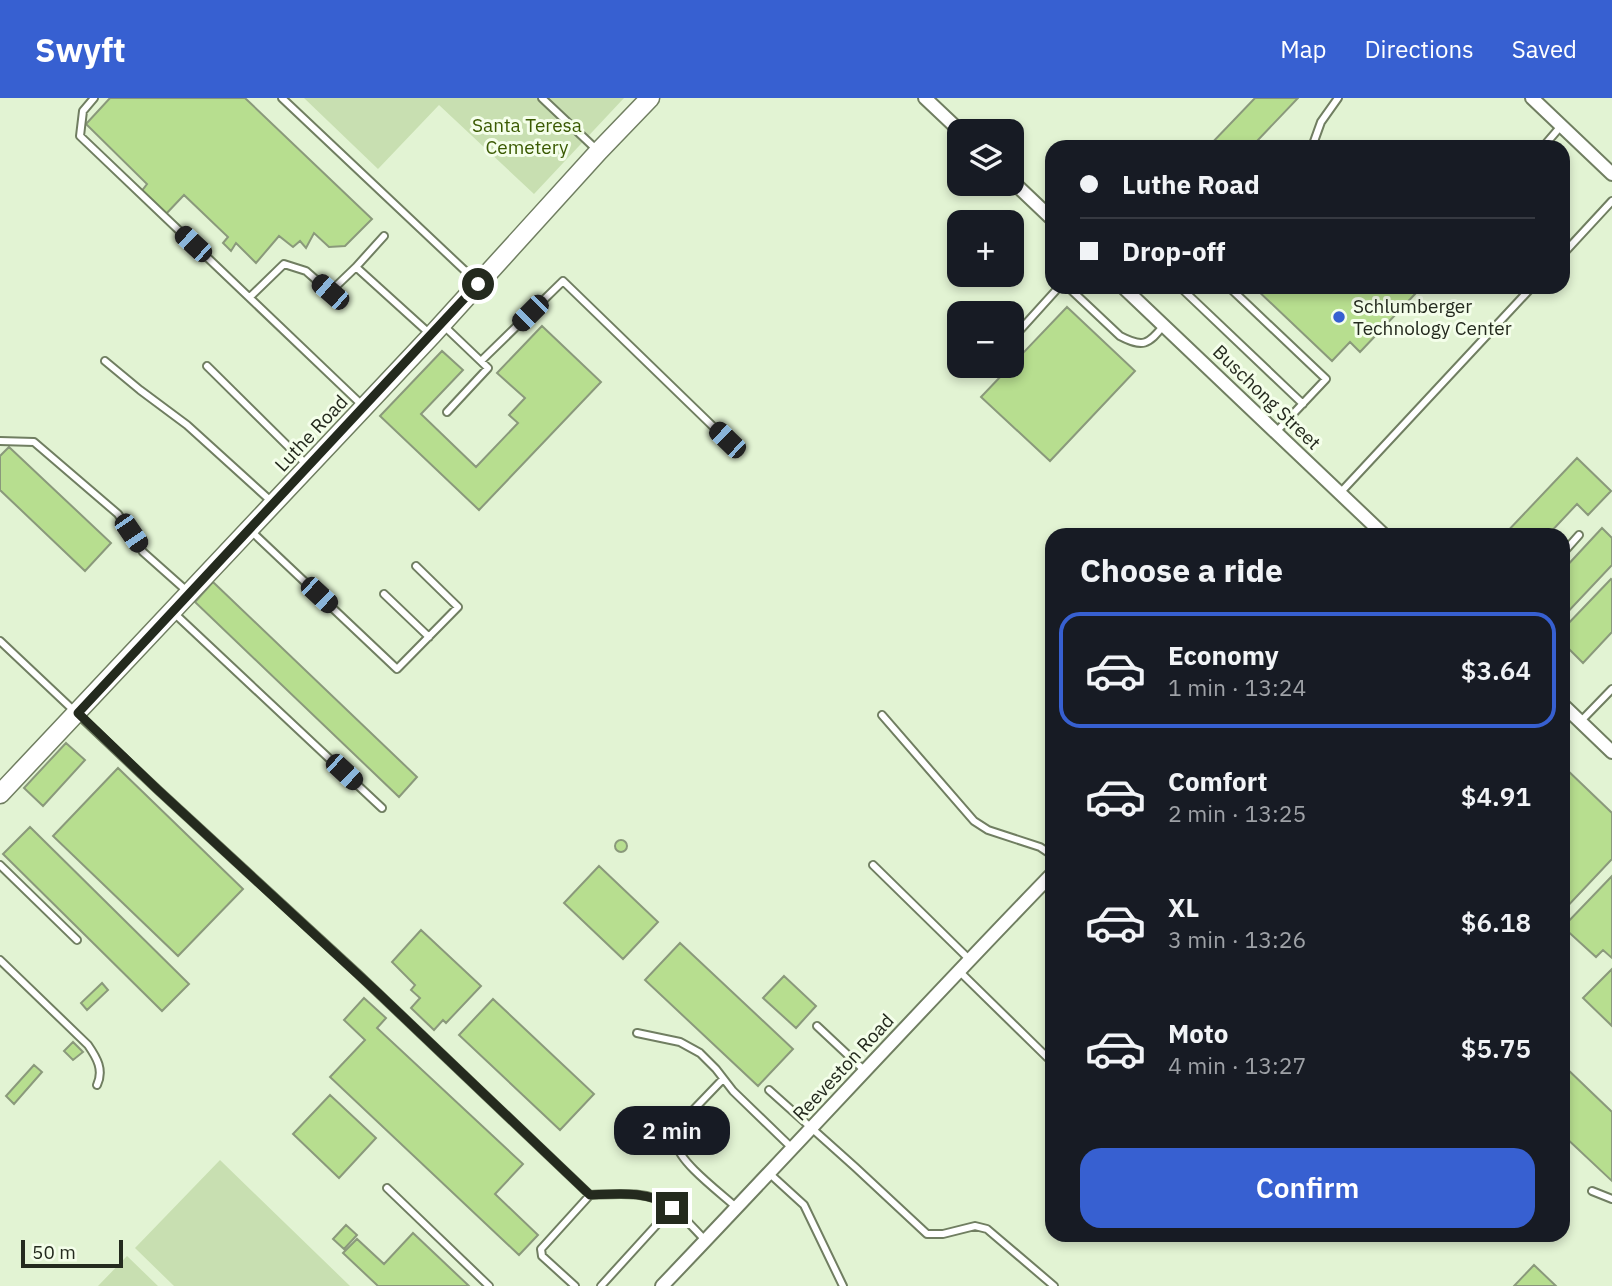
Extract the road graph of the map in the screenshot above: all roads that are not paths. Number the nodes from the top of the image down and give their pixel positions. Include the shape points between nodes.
1 (94, 98) edge
2 (282, 98) edge
3 (542, 98) edge
4 (650, 98) edge
5 (925, 98) edge
6 (1338, 98) edge
7 (1532, 98) edge
8 (947, 119) edge
9 (1561, 126) junction
10 (1314, 140) edge
11 (1549, 140) edge
12 (599, 151) junction
13 (1612, 174) edge
14 (1024, 192) edge
15 (1612, 201) edge
16 (1045, 212) edge
17 (384, 236) dead end
18 (1570, 246) edge
19 (356, 267) junction
20 (478, 284) junction
21 (1053, 294) edge
22 (1075, 294) edge
23 (1131, 294) edge
24 (1187, 294) edge
25 (1236, 294) edge
26 (1526, 294) edge
27 (250, 297) junction
28 (1164, 325) junction
29 (1024, 326) edge
30 (437, 329) junction
31 (105, 361) dead end
32 (481, 361) junction
33 (207, 366) dead end
34 (1303, 404) junction
35 (365, 407) junction
36 (447, 412) dead end
37 (1276, 432) junction
38 (727, 440) dead end
39 (0, 441) edge
40 (308, 467) junction
41 (1340, 494) junction
42 (273, 504) junction
43 (1376, 528) edge
44 (250, 529) junction
45 (1579, 535) dead end
46 (1570, 545) edge
47 (416, 566) dead end
48 (189, 594) junction
49 (384, 594) dead end
50 (172, 612) junction
51 (429, 637) junction
52 (0, 641) edge
53 (1612, 689) edge
54 (1570, 712) edge
55 (78, 713) junction
56 (882, 715) dead end
57 (1580, 722) junction
58 (1612, 752) edge
59 (0, 794) edge
60 (382, 808) dead end
61 (1045, 850) edge
62 (0, 865) edge
63 (873, 865) dead end
64 (1045, 881) edge
65 (77, 940) dead end
66 (970, 959) junction
67 (0, 960) edge
68 (958, 970) junction
69 (817, 1026) dead end
70 (637, 1034) dead end
71 (1045, 1055) edge
72 (865, 1071) junction
73 (723, 1079) junction
74 (97, 1085) dead end
75 (769, 1090) dead end
76 (812, 1129) junction
77 (793, 1149) junction
78 (770, 1174) junction
79 (387, 1188) dead end
80 (1592, 1191) dead end
81 (590, 1195) junction
82 (1612, 1199) edge
83 (672, 1208) junction
84 (737, 1208) junction
85 (706, 1241) junction
86 (489, 1286) edge
87 (575, 1286) edge
88 (601, 1286) edge
89 (662, 1286) edge
90 (843, 1286) edge
91 (1054, 1286) edge

1 - 27 lane via 83,110 80,136
2 - 20 lane
3 - 12 lane
4 - 12 street, Luthe Road
5 - 8 street
6 - 10 lane via 1321,121
7 - 9 street
9 - 11 lane
9 - 13 street
12 - 20 street, Luthe Road
14 - 16 street
15 - 18 lane
17 - 19 lane
19 - 27 lane via 330,292 306,271 284,264
19 - 30 lane
20 - 30 street, Luthe Road
21 - 29 lane
22 - 28 lane via 1120,336 1136,343 1152,339
23 - 28 street, Buschong Street
24 - 34 lane
25 - 34 lane via 1326,379
26 - 41 lane
27 - 35 lane
28 - 37 street, Buschong Street
30 - 32 lane
30 - 35 street, Luthe Road
31 - 42 lane via 187,425
32 - 36 lane via 488,368
32 - 38 lane via 563,281
33 - 40 lane
34 - 37 lane
35 - 40 street, Luthe Road
37 - 41 street, Buschong Street
39 - 48 lane via 34,442 118,514 143,552
40 - 42 street, Luthe Road
41 - 43 street, Buschong Street
42 - 44 street, Luthe Road
44 - 48 street, Luthe Road
44 - 51 lane via 397,669
45 - 46 lane
47 - 51 lane via 458,607
48 - 50 street, Luthe Road
49 - 51 lane
50 - 55 street, Luthe Road
50 - 60 lane
52 - 55 lane
53 - 57 lane
54 - 57 street
55 - 59 street, Luthe Road
55 - 81 lane
56 - 61 lane via 974,821
57 - 58 street
62 - 65 lane
63 - 66 lane
64 - 66 street, Reeveston Road
66 - 68 street, Reeveston Road
67 - 74 lane via 88,1045 100,1071
68 - 71 lane
68 - 72 street, Reeveston Road
69 - 72 lane
70 - 73 lane via 680,1042 700,1054
72 - 76 street, Reeveston Road
73 - 77 lane
73 - 84 lane via 676,1128 677,1146 682,1158
75 - 76 lane
76 - 77 street, Reeveston Road
76 - 91 lane via 928,1234 975,1226 987,1229
77 - 78 street, Reeveston Road
78 - 84 street, Reeveston Road
78 - 90 lane via 804,1205
79 - 86 lane
80 - 82 lane
81 - 83 lane via 647,1196
81 - 87 lane via 541,1249 542,1256
83 - 85 lane
83 - 88 lane
84 - 85 street, Reeveston Road
85 - 89 street, Reeveston Road

